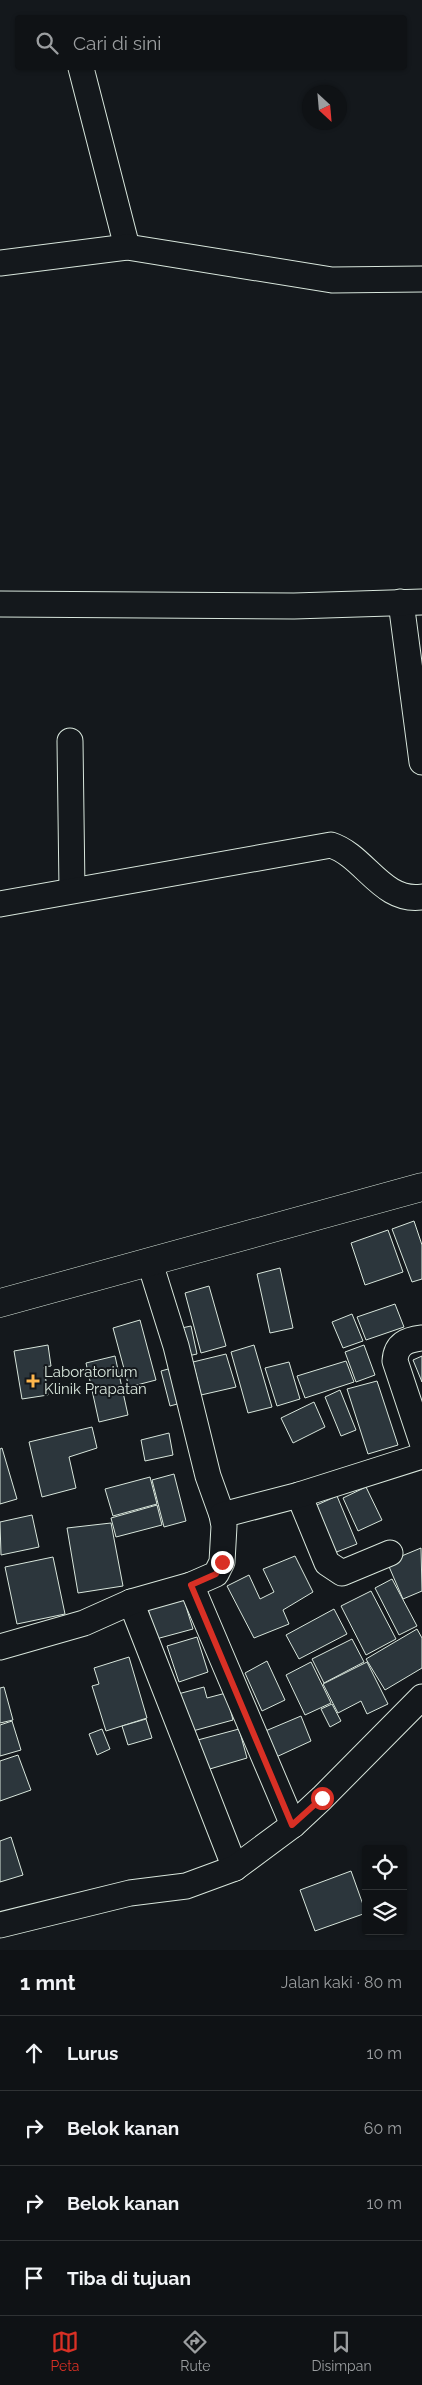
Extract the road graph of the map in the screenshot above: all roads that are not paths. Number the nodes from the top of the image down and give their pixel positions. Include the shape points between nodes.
1 (82, 70) edge
2 (126, 247) junction
3 (0, 263) edge
4 (422, 279) edge
5 (1, 597) edge
6 (412, 602) edge
7 (70, 741) dead end
8 (422, 762) edge
9 (72, 889) junction
10 (422, 897) edge
11 (0, 904) edge
12 (422, 1187) edge
13 (150, 1263) junction
14 (0, 1303) edge
15 (422, 1338) edge
16 (422, 1442) edge
17 (422, 1456) edge
18 (299, 1495) junction
19 (222, 1515) junction
20 (390, 1553) dead end
21 (191, 1585) junction
22 (131, 1602) junction
23 (0, 1647) edge
24 (422, 1697) edge
25 (292, 1825) junction
26 (235, 1868) junction
27 (0, 1925) edge

1 - 2 street
2 - 3 street
2 - 4 street via 332,280
5 - 6 street via 294,606
6 - 8 street
7 - 9 street
9 - 10 street via 331,845 342,849 391,892
9 - 11 street
12 - 13 main road
13 - 14 main road
13 - 19 street via 176,1346 208,1476
15 - 16 street via 400,1345 395,1352 395,1361
17 - 18 street
18 - 19 street
18 - 20 street via 327,1564 334,1570 342,1573
19 - 21 street via 222,1562 216,1574
21 - 22 street
21 - 25 street
22 - 23 street via 84,1623
22 - 26 street
24 - 25 street
25 - 26 street
26 - 27 street via 186,1886 130,1893

